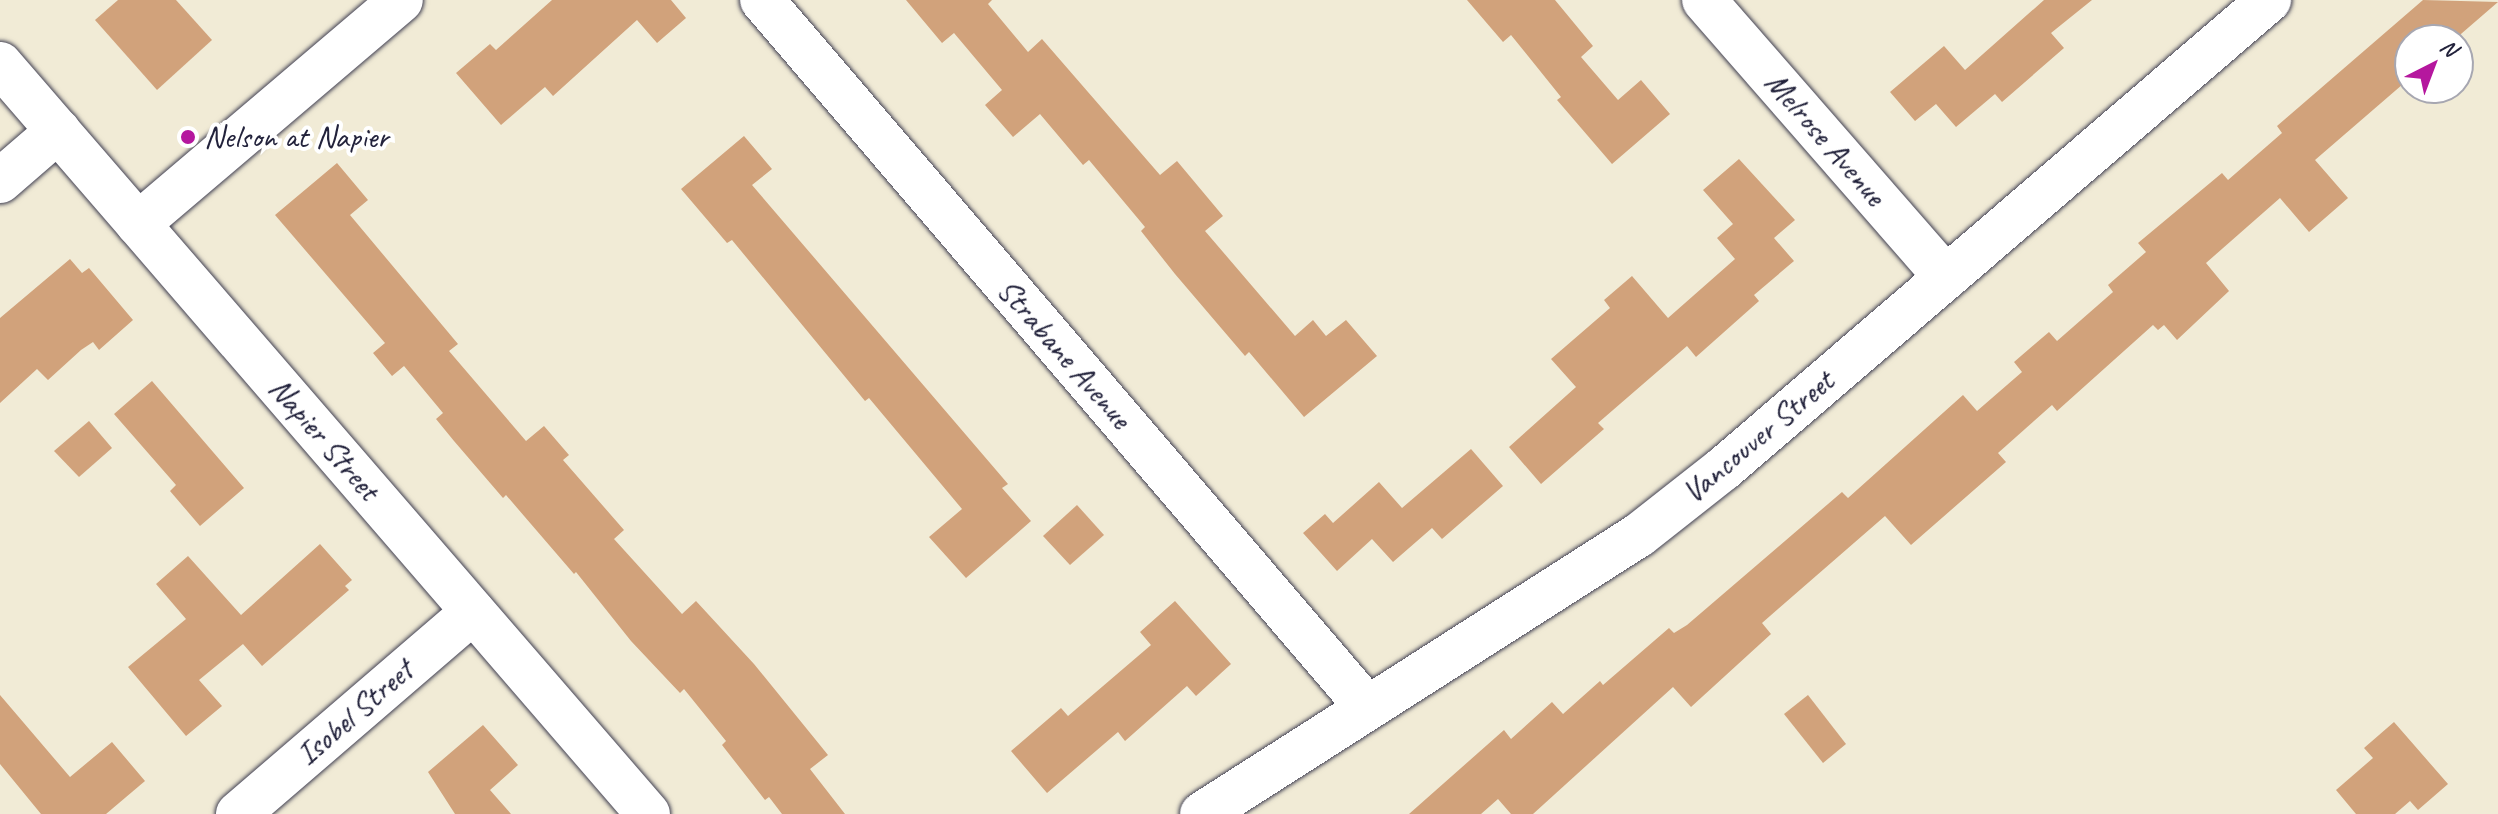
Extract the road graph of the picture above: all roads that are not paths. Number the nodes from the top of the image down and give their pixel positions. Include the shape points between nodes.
1 (401, 0) edge
2 (762, 0) edge
3 (1704, 0) edge
4 (2269, 0) edge
5 (0, 64) edge
6 (58, 131) junction
7 (0, 181) edge
8 (138, 224) junction
9 (1946, 277) junction
10 (473, 612) junction
11 (1367, 707) junction
12 (238, 814) edge
13 (648, 814) edge
14 (1202, 814) edge

1 - 8 street
2 - 11 street, Strabane Avenue
3 - 9 street, Melrose Avenue
4 - 9 street, Vancouver Street
5 - 6 street, Napier Street
6 - 7 street
6 - 8 street, Napier Street
8 - 10 street, Napier Street
9 - 11 street, Vancouver Street via 1639,535
10 - 12 street, Isobel Street
10 - 13 street, Napier Street
11 - 14 street, Vancouver Street

